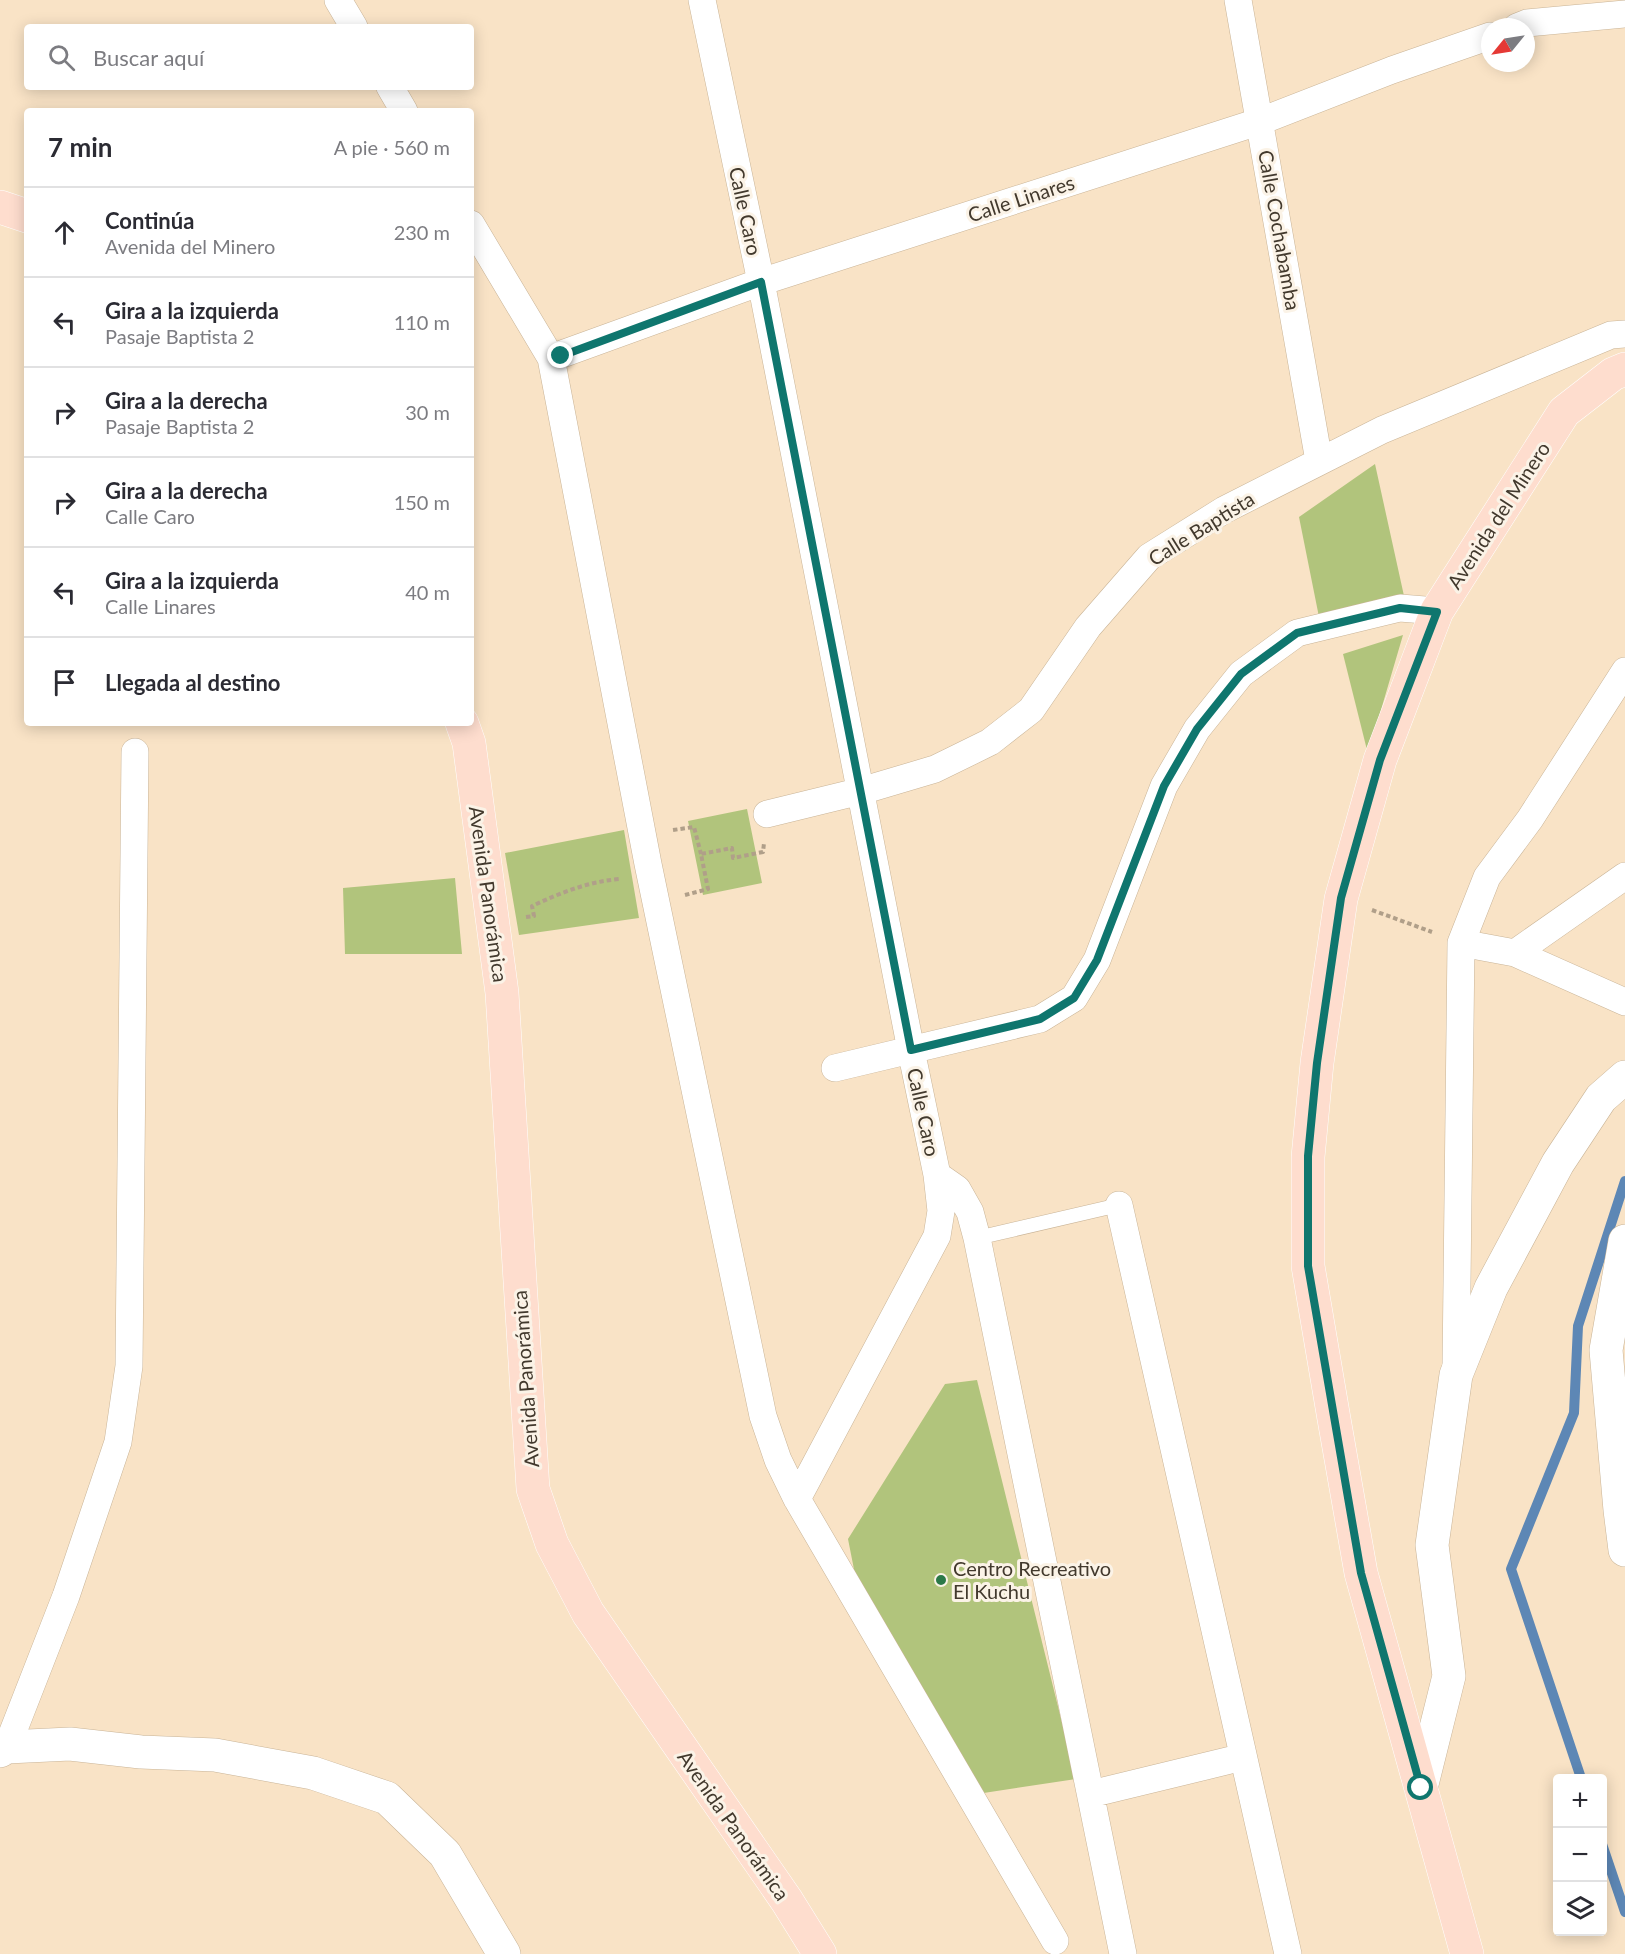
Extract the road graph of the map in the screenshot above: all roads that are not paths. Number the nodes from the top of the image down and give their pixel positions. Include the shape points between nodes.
1 (338, 0) edge
2 (702, 0) edge
3 (1238, 0) edge
4 (1625, 14) edge
5 (1535, 22) edge
6 (352, 24) edge
7 (1481, 39) edge
8 (392, 90) edge
9 (402, 108) edge
10 (1261, 121) junction
11 (0, 207) edge
12 (24, 215) edge
13 (474, 229) edge
14 (761, 282) junction
15 (1625, 334) edge
16 (551, 358) junction
17 (1625, 369) edge
18 (1320, 461) junction
19 (1437, 612) junction
20 (1625, 671) edge
21 (463, 726) edge
22 (135, 752) dead end
23 (861, 792) junction
24 (767, 814) dead end
25 (1625, 876) edge
26 (1461, 943) junction
27 (1515, 953) junction
28 (1625, 1002) edge
29 (911, 1050) junction
30 (835, 1068) dead end
31 (1625, 1077) edge
32 (937, 1174) junction
33 (1119, 1205) joint
34 (977, 1238) junction
35 (1625, 1240) edge
36 (1456, 1375) junction
37 (797, 1498) junction
38 (1625, 1550) edge
39 (3, 1749) edge
40 (1242, 1757) junction
41 (1421, 1788) junction
42 (1091, 1794) junction
43 (1055, 1941) dead end
44 (504, 1954) edge
45 (820, 1954) edge
46 (1123, 1954) edge
47 (1288, 1954) edge
48 (1467, 1954) edge

1 - 6 street
2 - 14 street, Calle Caro
3 - 10 street, Calle Cochabamba
4 - 5 street
7 - 10 street, Calle Linares
8 - 9 street
10 - 14 street, Calle Linares
10 - 18 street, Calle Cochabamba
11 - 12 main road
13 - 16 street
14 - 16 street, Calle Linares
14 - 23 street, Calle Caro
15 - 18 street, Calle Baptista via 1611,335 1382,430
16 - 37 street via 648,864 761,1405 778,1461
17 - 19 main road, Avenida del Minero via 1564,412
18 - 23 street, Calle Baptista via 1224,510 1149,556 1088,627 1031,710 990,742 935,769
19 - 29 street via 1400,608 1297,633 1241,674 1197,729 1164,786 1097,960 1074,998 1040,1019
19 - 41 main road, Avenida del Minero via 1380,760 1341,898 1308,1156 1308,1266 1361,1573
20 - 26 street via 1530,819 1487,877
21 - 45 main road, Avenida Panorámica via 469,743 502,993 532,1490 552,1544 588,1613
22 - 39 street via 129,1366 118,1442 66,1596
23 - 24 street, Calle Baptista
23 - 29 street, Calle Caro
25 - 27 street
26 - 27 street
26 - 36 street
27 - 28 street
29 - 30 street
29 - 32 street, Calle Caro
31 - 36 street via 1601,1098 1558,1162 1491,1288
32 - 34 street via 957,1189 970,1212
32 - 37 street, Calle Caro via 941,1211 937,1236
33 - 34 lane
33 - 40 street
34 - 42 street
35 - 38 street via 1606,1350
36 - 41 street via 1432,1545 1449,1676
37 - 43 street
39 - 44 street via 70,1744 215,1755 313,1773 387,1798 445,1854
40 - 42 street
40 - 47 street
41 - 48 main road, Avenida del Minero
42 - 46 street

